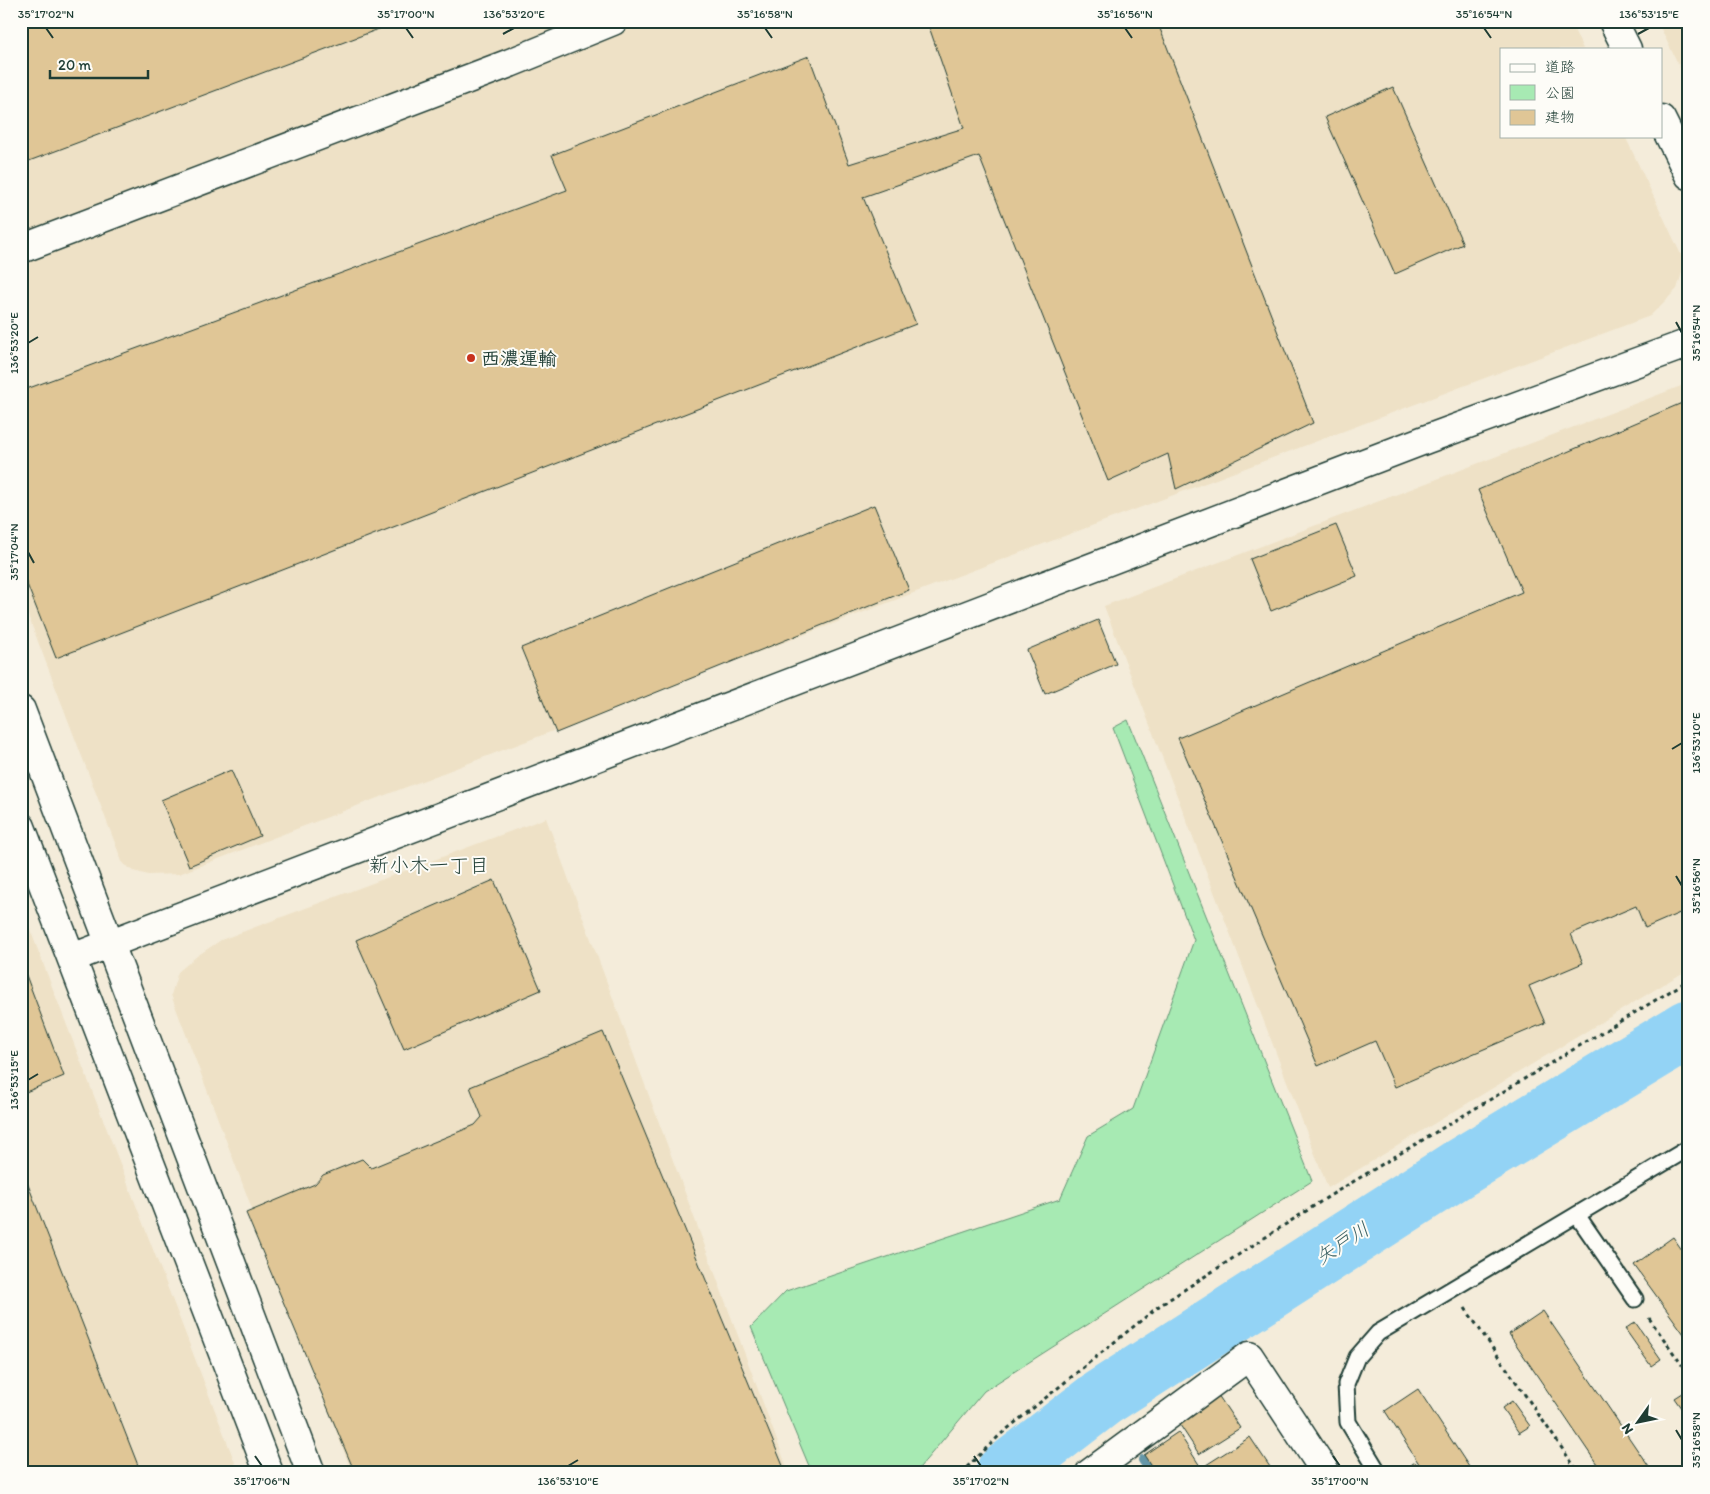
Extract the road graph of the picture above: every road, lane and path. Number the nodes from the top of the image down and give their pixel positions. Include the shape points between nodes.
1 (613, 21) edge
2 (1613, 21) edge
3 (1626, 48) edge
4 (1662, 121) edge
5 (1689, 175) edge
6 (21, 249) edge
7 (1689, 343) edge
8 (21, 710) edge
9 (21, 827) edge
10 (109, 945) junction
11 (72, 958) junction
12 (1689, 980) edge
13 (1689, 1148) edge
14 (1576, 1215) junction
15 (1452, 1289) junction
16 (1635, 1299) joint
17 (1689, 1375) edge
18 (269, 1473) edge
19 (311, 1473) edge
20 (962, 1473) edge
21 (1090, 1473) edge
22 (1326, 1473) edge
23 (1379, 1473) edge
24 (1580, 1473) edge

1 - 6 street
2 - 3 street
4 - 5 street
7 - 10 street via 1427,438
8 - 10 street
9 - 11 street
10 - 11 street
10 - 19 street
11 - 18 street
12 - 20 path via 1331,1195 1159,1306 1001,1434
13 - 14 lane
14 - 15 lane
14 - 16 lane
15 - 23 lane via 1378,1333 1357,1357 1346,1384 1348,1422
15 - 24 path
16 - 17 path
21 - 22 street via 1249,1356

